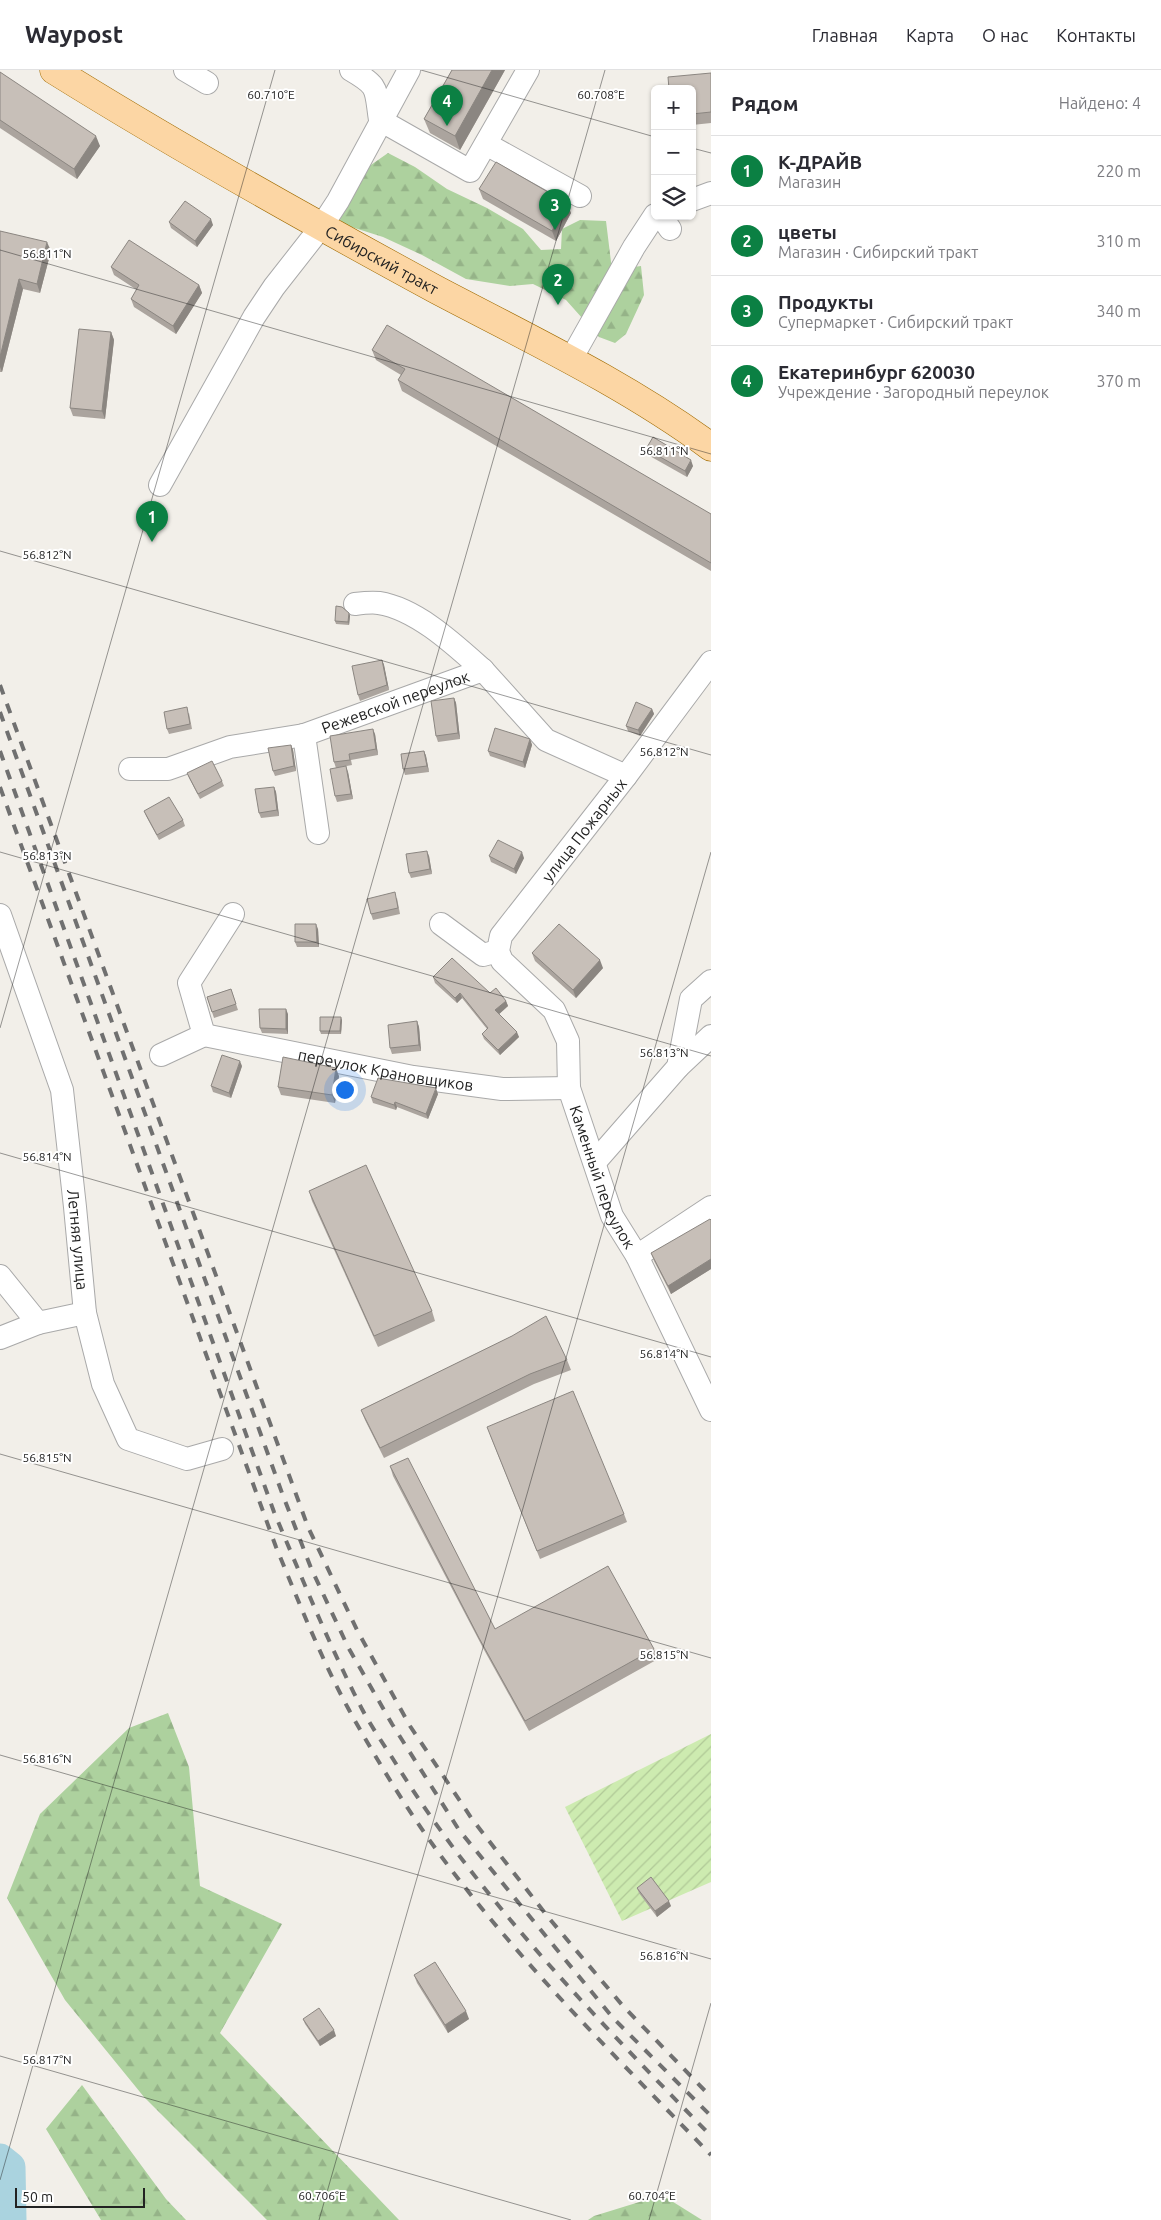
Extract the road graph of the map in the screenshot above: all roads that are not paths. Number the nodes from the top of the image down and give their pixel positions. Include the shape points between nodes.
1 (54, 70) edge
2 (185, 70) edge
3 (351, 70) edge
4 (409, 70) edge
5 (528, 70) edge
6 (372, 76) edge
7 (207, 83) dead end
8 (380, 120) junction
9 (486, 144) junction
10 (711, 193) edge
11 (580, 196) dead end
12 (696, 199) edge
13 (662, 220) edge
14 (321, 227) junction
15 (570, 361) junction
16 (711, 447) edge
17 (160, 485) dead end
18 (355, 604) dead end
19 (711, 662) edge
20 (483, 670) junction
21 (304, 735) junction
22 (130, 769) dead end
23 (626, 776) junction
24 (318, 833) dead end
25 (233, 914) dead end
26 (0, 915) edge
27 (441, 924) dead end
28 (498, 951) junction
29 (711, 981) edge
30 (204, 1035) junction
31 (711, 1036) edge
32 (161, 1055) dead end
33 (678, 1067) junction
34 (569, 1088) junction
35 (595, 1162) junction
36 (711, 1208) edge
37 (637, 1256) junction
38 (0, 1276) edge
39 (85, 1313) junction
40 (38, 1323) junction
41 (0, 1338) edge
42 (711, 1410) edge
43 (222, 1449) dead end

1 - 14 main road, Сибирский тракт via 152,131
2 - 7 street
3 - 6 street
4 - 8 street
5 - 9 street
6 - 8 street
8 - 9 street via 470,171
8 - 14 street
9 - 11 street
10 - 12 street
13 - 15 street via 634,248
14 - 15 main road, Сибирский тракт
14 - 17 street via 254,317
15 - 16 main road, Сибирский тракт
18 - 20 street via 379,603 413,615 447,637
19 - 23 street, улица Пожарных
20 - 21 street, Режевской переулок
20 - 23 street, Режевской переулок via 546,740
21 - 22 street, Режевской переулок via 230,747 168,769
21 - 24 street
23 - 28 street, улица Пожарных via 501,936
25 - 30 street via 189,983
26 - 39 street, Летняя улица via 62,1090
27 - 28 street via 482,954
28 - 34 street, Каменный переулок via 502,961 554,1010 568,1041
29 - 33 street via 691,999
30 - 32 street
30 - 34 street, переулок Крановщиков via 413,1077 502,1089
31 - 33 street
33 - 35 street
34 - 35 street, Каменный переулок
35 - 37 street, Каменный переулок via 612,1216
36 - 37 street
37 - 42 street, Каменный переулок
38 - 40 street
39 - 40 street
39 - 43 street, Летняя улица via 103,1384 128,1439 187,1458
40 - 41 street

